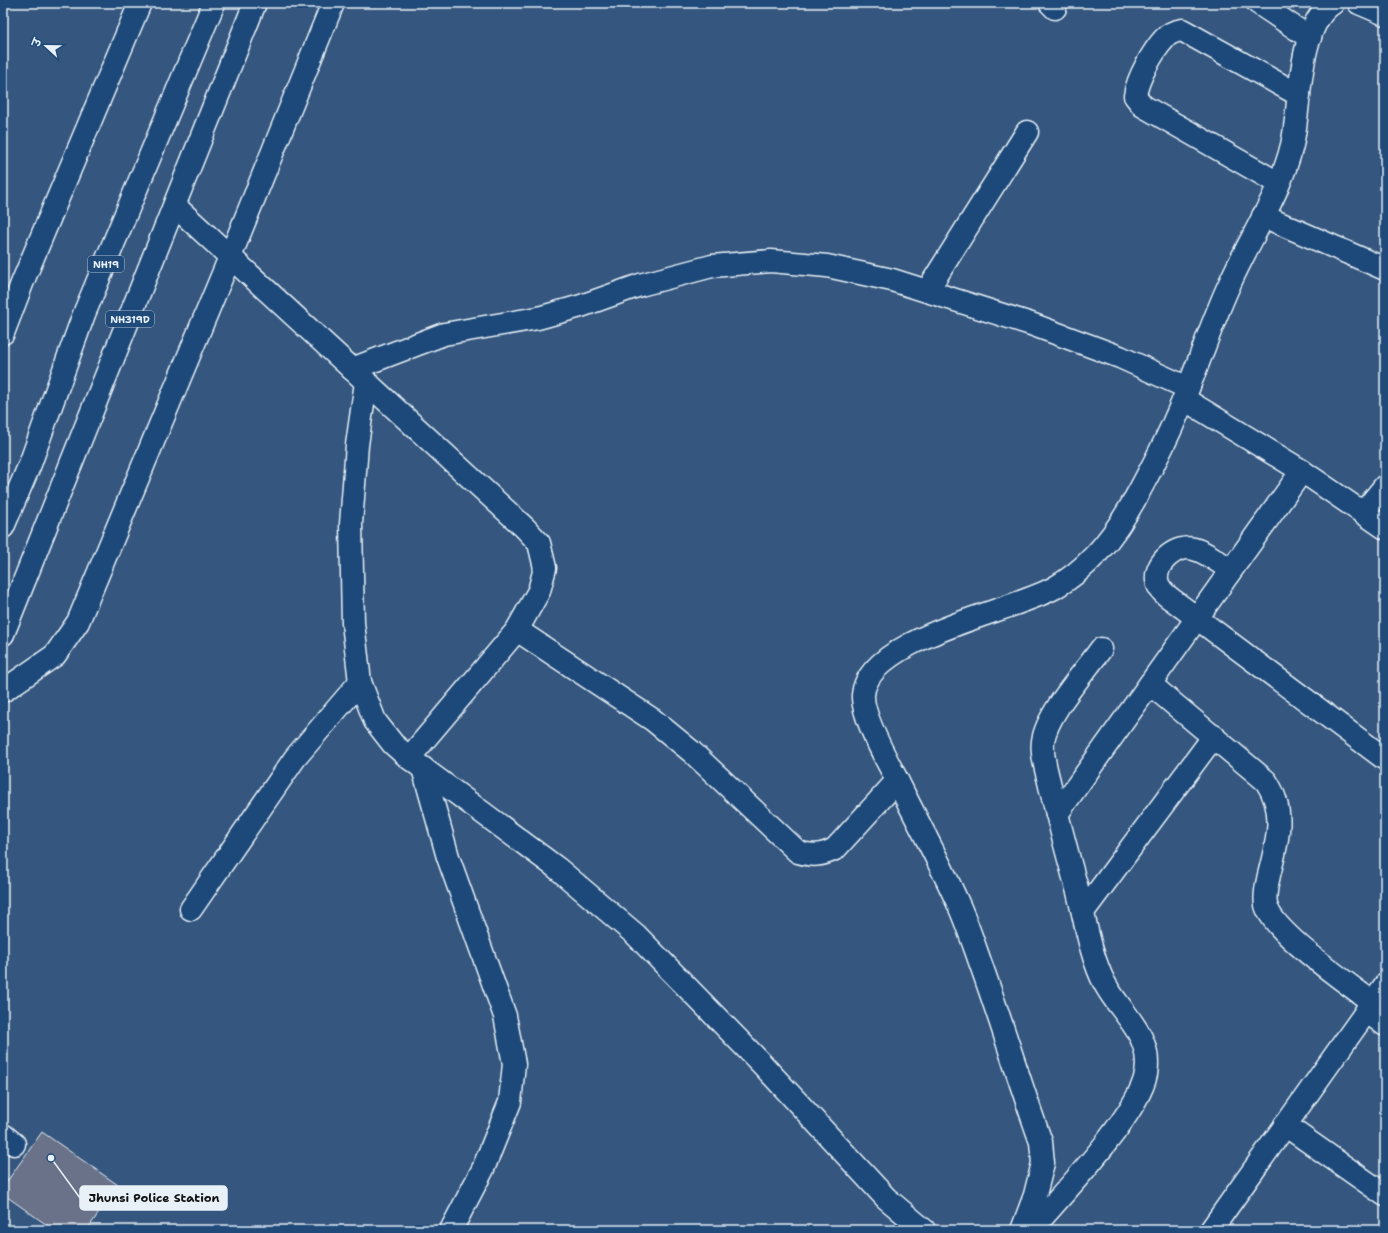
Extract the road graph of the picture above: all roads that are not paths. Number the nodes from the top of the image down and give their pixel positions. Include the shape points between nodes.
1 (140, 3) edge
2 (214, 3) edge
3 (255, 3) edge
4 (333, 3) edge
5 (1258, 3) edge
6 (1333, 3) edge
7 (1359, 3) edge
8 (1385, 14) edge
9 (1310, 38) junction
10 (1299, 95) junction
11 (1027, 132) dead end
12 (1278, 183) junction
13 (175, 206) junction
14 (1263, 216) junction
15 (230, 257) junction
16 (1385, 269) edge
17 (927, 291) junction
18 (3, 333) edge
19 (359, 376) junction
20 (1186, 393) junction
21 (1302, 471) junction
22 (1385, 486) edge
23 (1363, 513) junction
24 (3, 527) edge
25 (1385, 528) edge
26 (1231, 570) junction
27 (1196, 619) junction
28 (517, 630) junction
29 (3, 634) edge
30 (1101, 649) dead end
31 (360, 682) junction
32 (1150, 684) junction
33 (3, 691) edge
34 (1214, 736) junction
35 (1385, 759) edge
36 (416, 763) junction
37 (897, 781) junction
38 (1057, 814) junction
39 (191, 909) dead end
40 (1083, 912) junction
41 (1385, 985) edge
42 (1370, 1007) junction
43 (1385, 1025) edge
44 (1285, 1125) junction
45 (1385, 1195) edge
46 (451, 1230) edge
47 (924, 1230) edge
48 (1022, 1230) edge
49 (1031, 1230) edge
50 (1211, 1230) edge

1 - 18 main road
2 - 24 main road, NH19 via 84,314 30,464
3 - 13 main road, NH319D
4 - 15 main road
5 - 9 main road
6 - 9 main road via 1327,7 1314,26
7 - 8 main road
9 - 10 main road
10 - 12 main road via 1292,148
10 - 12 main road via 1182,30 1166,37 1136,87 1135,96 1142,106
11 - 17 main road
12 - 14 main road
13 - 15 main road
13 - 29 main road, NH319D
14 - 16 main road
14 - 20 main road via 1230,282
15 - 19 main road
15 - 33 main road via 78,622 55,655
17 - 19 main road via 892,280 827,266 771,261 712,266 640,284 581,306 538,318 444,334
17 - 20 main road via 1031,324 1120,357
19 - 28 main road via 539,543 545,568 539,591
19 - 31 main road via 351,524 353,623
20 - 21 main road
20 - 37 main road via 1176,419 1134,500 1104,547 1082,568 1054,588 934,633 899,650 876,666 867,681 863,696 876,738
21 - 23 main road
21 - 26 main road
22 - 23 main road
23 - 25 main road
26 - 27 main road
26 - 27 main road via 1193,549 1180,548 1171,553 1158,569 1157,580 1161,591
27 - 32 main road
27 - 35 main road
28 - 36 main road
28 - 37 main road via 653,720 692,752 798,852 811,856 834,849
30 - 38 main road via 1046,729 1043,742 1045,763
31 - 36 main road via 375,720 393,744
31 - 39 main road via 295,758
32 - 34 main road
32 - 38 main road
34 - 40 main road
34 - 42 main road via 1266,781 1277,804 1279,831 1265,893 1266,905 1272,917 1287,936
36 - 46 main road via 505,1016 514,1064 510,1102 483,1169
36 - 47 main road via 557,868 636,935 761,1063 886,1198
37 - 48 main road via 961,909 1041,1142 1043,1163 1036,1195
38 - 40 main road
40 - 49 main road via 1104,982 1112,997 1131,1018 1142,1041 1147,1055 1146,1075 1140,1091 1107,1141
41 - 42 main road
42 - 43 main road
42 - 44 main road
44 - 45 main road
44 - 50 main road

